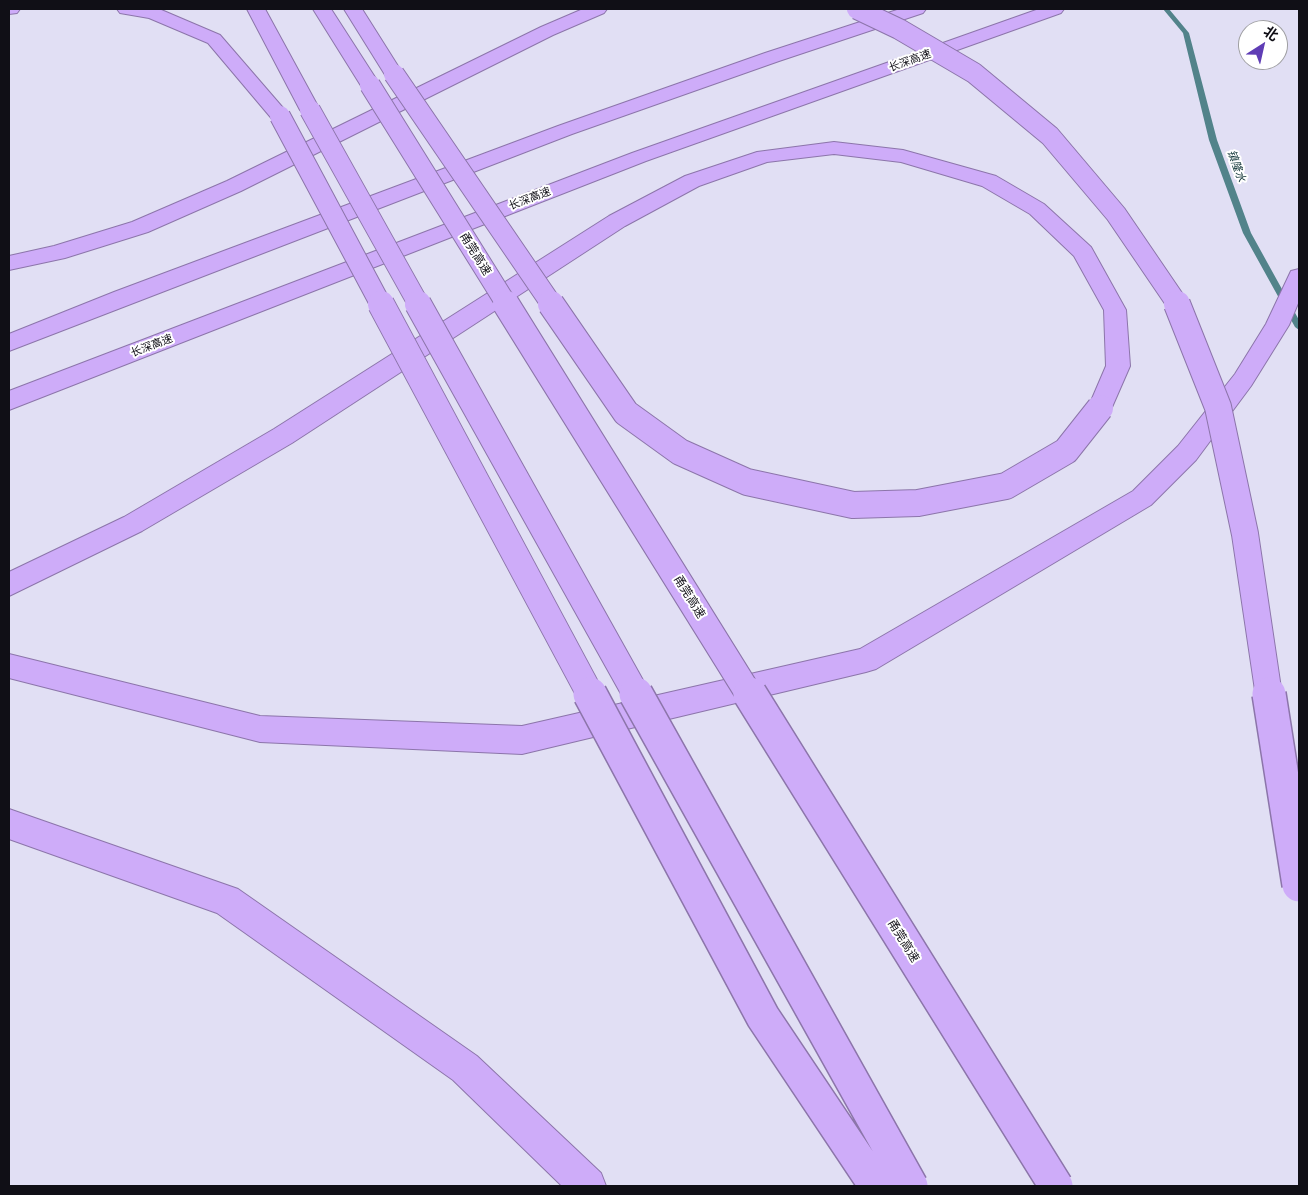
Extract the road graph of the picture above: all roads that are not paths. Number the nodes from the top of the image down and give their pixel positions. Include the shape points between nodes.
1 (126, 9) edge
2 (256, 9) edge
3 (322, 9) edge
4 (353, 9) edge
5 (598, 9) edge
6 (857, 9) edge
7 (917, 9) edge
8 (1055, 9) edge
9 (382, 80) junction
10 (9, 263) edge
11 (1299, 276) edge
12 (9, 343) edge
13 (9, 401) edge
14 (9, 585) edge
15 (9, 666) edge
16 (9, 824) edge
17 (1299, 885) edge
18 (588, 1186) edge
19 (876, 1186) edge
20 (911, 1186) edge
21 (1056, 1186) edge

1 - 19 highway, bridge via 153,13 214,39 280,116 763,1016
2 - 20 highway, bridge
3 - 9 highway, 甬莞高速
4 - 9 highway
5 - 10 highway via 547,31 234,186 140,228 57,253
6 - 17 highway, bridge via 899,29 974,73 1050,136 1116,214 1177,303 1218,407 1237,495
7 - 12 highway via 565,130
8 - 13 highway, 长深高速 via 640,157
9 - 14 highway, bridge via 626,413 680,452 747,482 852,505 918,503 1006,486 1066,450 1100,408 1118,366 1115,310 1083,252 1037,209 989,181 902,156 834,148 764,156 692,181 617,221 283,436 133,524
9 - 21 highway, 甬莞高速, bridge
11 - 15 highway via 1277,325 1243,380 1187,452 1142,498 866,660 522,740 260,729
16 - 18 highway via 227,900 465,1068

